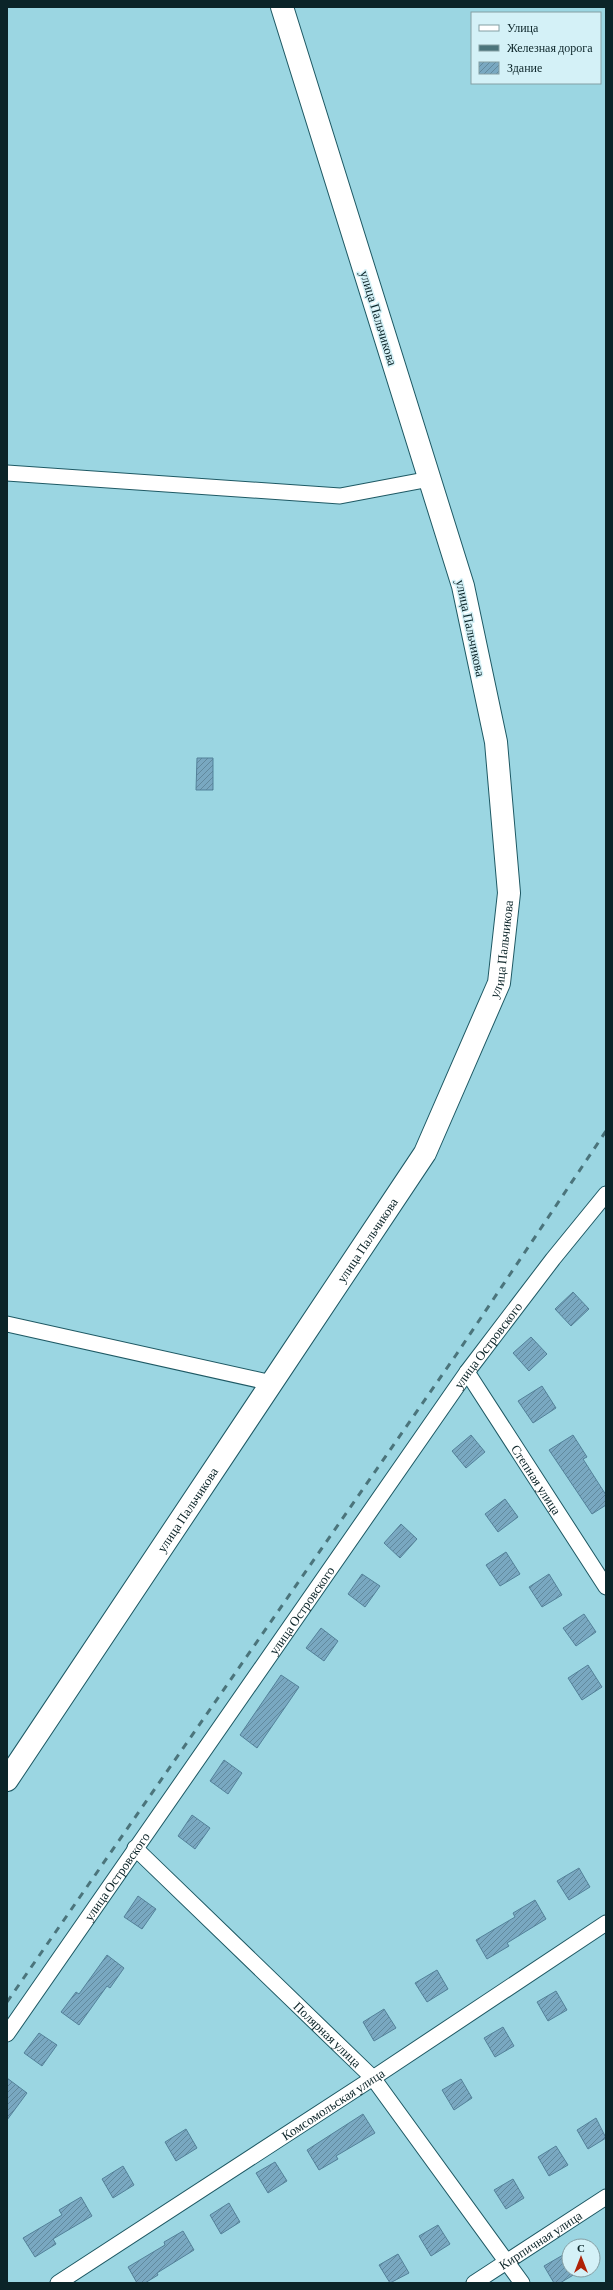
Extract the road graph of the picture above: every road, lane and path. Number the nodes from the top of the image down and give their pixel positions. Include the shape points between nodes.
1 (282, 7) edge
2 (7, 473) edge
3 (430, 479) junction
4 (606, 1194) edge
5 (7, 1324) edge
6 (468, 1372) junction
7 (272, 1383) junction
8 (606, 1587) edge
9 (7, 1780) edge
10 (135, 1848) junction
11 (606, 1923) edge
12 (7, 2034) edge
13 (372, 2078) junction
14 (606, 2197) edge
15 (509, 2262) junction
16 (58, 2283) edge
17 (474, 2283) edge
18 (522, 2283) edge

1 - 3 street, улица Пальчикова
2 - 3 street via 340,496
3 - 7 street, улица Пальчикова via 463,586 496,742 509,893 499,983 425,1153
4 - 6 street, улица Островского via 553,1259
5 - 7 street
6 - 8 street, Степная улица
6 - 10 street, улица Островского
7 - 9 street, улица Пальчикова
10 - 12 street, улица Островского
10 - 13 street, Полярная улица
11 - 13 street, Комсомольская улица
13 - 15 street, Полярная улица
13 - 16 street, Комсомольская улица
14 - 15 street, Кирпичная улица
15 - 17 street, Кирпичная улица
15 - 18 street, Полярная улица

